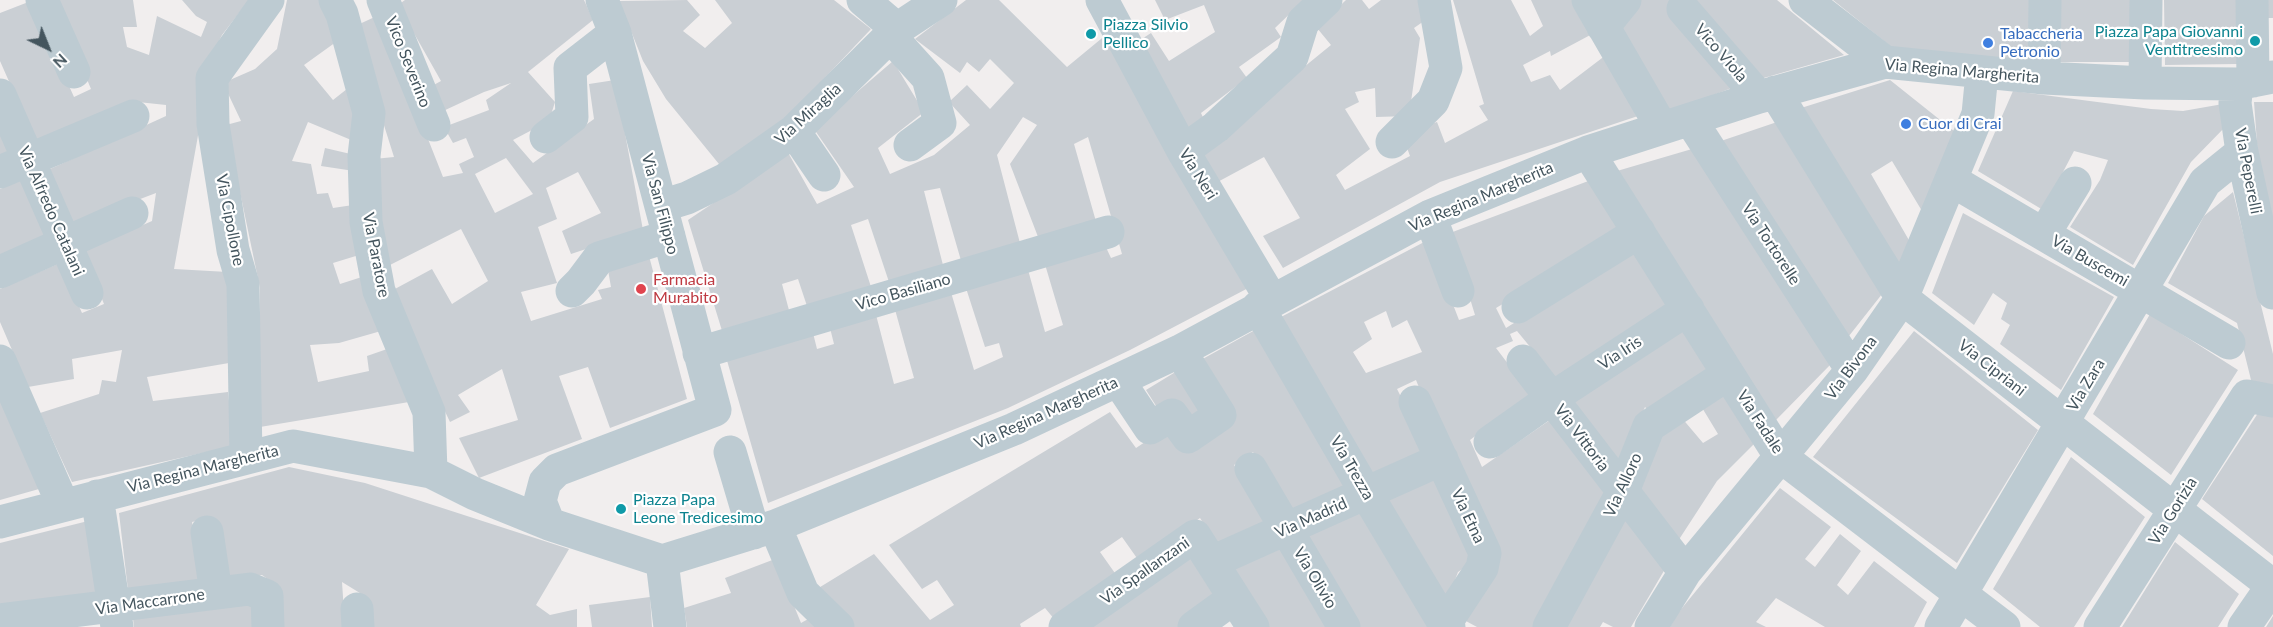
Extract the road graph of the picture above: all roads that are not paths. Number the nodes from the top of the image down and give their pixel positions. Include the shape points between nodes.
1 (42, 0) edge
2 (267, 0) edge
3 (377, 0) edge
4 (383, 0) edge
5 (602, 0) edge
6 (863, 0) edge
7 (941, 0) edge
8 (1102, 0) edge
9 (1326, 0) edge
10 (1434, 0) edge
11 (1624, 0) edge
12 (1805, 0) edge
13 (2045, 0) edge
14 (2146, 0) edge
15 (338, 7) edge
16 (1683, 9) dead end
17 (2252, 9) edge
18 (1596, 14) edge
19 (894, 32) junction
20 (615, 33) junction
21 (1885, 62) junction
22 (74, 72) dead end
23 (1982, 73) junction
24 (2044, 78) junction
25 (2254, 80) edge
26 (2145, 83) junction
27 (0, 95) edge
28 (1767, 95) junction
29 (134, 116) dead end
30 (1676, 123) junction
31 (434, 125) dead end
32 (794, 130) junction
33 (546, 137) dead end
34 (1392, 142) dead end
35 (910, 146) dead end
36 (1183, 151) junction
37 (1588, 152) junction
38 (2242, 152) junction
39 (14, 166) edge
40 (824, 175) dead end
41 (1951, 180) junction
42 (2075, 183) dead end
43 (132, 213) dead end
44 (1430, 216) junction
45 (665, 221) junction
46 (1108, 232) dead end
47 (1639, 232) junction
48 (2044, 234) junction
49 (65, 243) junction
50 (0, 272) edge
51 (572, 291) dead end
52 (1458, 291) dead end
53 (2142, 292) junction
54 (87, 293) dead end
55 (2273, 293) edge
56 (1902, 298) junction
57 (1264, 303) junction
58 (1518, 307) dead end
59 (1688, 309) junction
60 (2229, 343) dead end
61 (1180, 351) junction
62 (699, 353) junction
63 (0, 361) edge
64 (1524, 361) dead end
65 (1852, 369) junction
66 (1728, 374) junction
67 (1118, 380) junction
68 (1552, 398) junction
69 (2260, 398) edge
70 (1415, 402) dead end
71 (2062, 424) junction
72 (1491, 442) dead end
73 (730, 452) dead end
74 (1780, 456) junction
75 (246, 458) junction
76 (1442, 459) junction
77 (1251, 469) dead end
78 (431, 472) junction
79 (1623, 491) junction
80 (1366, 493) junction
81 (97, 496) junction
82 (63, 505) junction
83 (2174, 511) junction
84 (0, 522) edge
85 (549, 524) junction
86 (765, 529) junction
87 (1286, 529) junction
88 (207, 532) dead end
89 (1204, 549) junction
90 (662, 561) junction
91 (1685, 572) junction
92 (2273, 586) edge
93 (216, 593) junction
94 (1959, 593) junction
95 (1234, 598) junction
96 (669, 614) edge
97 (116, 617) edge
98 (7, 622) edge
99 (1446, 626) edge
100 (268, 627) edge
101 (838, 627) edge
102 (1065, 627) edge
103 (1194, 627) edge
104 (1253, 627) edge
105 (1344, 627) edge
106 (1549, 627) edge
107 (1651, 627) edge
108 (1941, 627) edge
109 (2004, 627) edge
110 (2100, 627) edge
111 (2244, 627) edge

1 - 22 street
2 - 75 street, Via Cipollone via 212,78 213,124 233,250 243,284
3 - 15 street
4 - 31 street, Vico Severino
5 - 20 street, Via San Filippo
6 - 19 street
7 - 19 street, Via Miraglia
8 - 36 street, Via Neri
9 - 36 street via 1303,22 1292,57 1216,127
10 - 34 street via 1446,68 1433,101
11 - 18 street
12 - 21 street
13 - 24 street
14 - 26 street
15 - 78 street, Via Paratore via 369,113 364,156 366,222 379,291 429,412
16 - 28 street, Vico Viola
17 - 25 street, Via Peperelli
18 - 30 street, Via Tortorelle
19 - 32 street, Via Miraglia
19 - 35 street via 928,78 940,123
20 - 33 street via 570,68 572,117
20 - 45 street, Via San Filippo
21 - 23 street, Via Regina Margherita
21 - 28 street, Via Regina Margherita
23 - 24 street, Via Regina Margherita
23 - 41 street, Via Bivona via 1978,114
24 - 26 street, Via Regina Margherita
25 - 26 street, Via Regina Margherita
25 - 38 street, Via Peperelli via 2235,103
27 - 39 street, Via Alfredo Catalani
28 - 30 street, Via Regina Margherita
28 - 56 street, Via Cipriani
29 - 39 street
30 - 37 street, Via Regina Margherita
30 - 65 street, Via Tortorelle
32 - 40 street
32 - 45 street, Via Miraglia via 726,179 687,198
36 - 57 street, Via Neri via 1219,208
37 - 44 street, Via Regina Margherita
37 - 47 street, Via Fadale
38 - 53 street, Via Zara via 2205,182
38 - 55 street, Via Peperelli
39 - 49 street, Via Alfredo Catalani
41 - 48 street, Via Buscemi
41 - 56 street, Via Bivona
42 - 48 street
43 - 49 street
44 - 52 street
44 - 57 street, Via Regina Margherita
45 - 51 street, Via Miraglia via 599,258
45 - 62 street, Via San Filippo
46 - 62 street, Vico Basiliano
47 - 58 street
47 - 59 street, Via Fadale
48 - 53 street, Via Buscemi
49 - 50 street
49 - 54 street, Via Alfredo Catalani
53 - 60 street, Via Buscemi
53 - 71 street, Via Zara
56 - 65 street, Via Bivona
56 - 71 street, Via Cipriani
57 - 61 street, Via Regina Margherita
57 - 80 street, Via Trezza
59 - 66 street, Via Fadale
59 - 68 street, Via Iris
61 - 67 street, Via Regina Margherita
61 - 67 street via 1220,415 1188,437 1172,415 1150,428
62 - 85 street, Via San Filippo via 715,410 556,471 545,482 540,501
63 - 82 street
64 - 68 street, Via Vittoria
65 - 74 street, Via Bivona
66 - 74 street, Via Fadale
66 - 79 street, Via Alloro via 1649,426
67 - 86 street, Via Regina Margherita via 1014,429
68 - 72 street, Via Iris
68 - 79 street, Via Vittoria
69 - 83 street, Via Gorizia
70 - 76 street, Via Etna
71 - 83 street, Via Cipriani
71 - 94 street, Via Zara
73 - 86 street
74 - 91 street, Via Bivona
74 - 94 street, Via Fadale
75 - 78 street, Via Regina Margherita via 293,446
75 - 81 street, Via Regina Margherita
76 - 80 street, Via Madrid
76 - 99 street, Via Etna via 1485,553 1482,568
77 - 87 street, Via Olivio
78 - 85 street, Via Regina Margherita
79 - 91 street, Via Vittoria
79 - 106 street, Via Alloro
80 - 87 street, Via Madrid
80 - 99 street, Via Trezza
81 - 82 street, Via Regina Margherita
81 - 97 street
82 - 84 street, Via Regina Margherita
83 - 92 street, Via Cipriani
83 - 110 street, Via Gorizia
85 - 90 street, Via Regina Margherita
86 - 90 street, Via Regina Margherita
86 - 101 street via 803,593
87 - 89 street, Via Madrid
87 - 105 street, Via Olivio
88 - 93 street
89 - 95 street
89 - 102 street, Via Spallanzani
90 - 96 street
91 - 107 street, Via Bivona
92 - 111 street
93 - 97 street, Via Maccarrone
93 - 100 street, Via Maccarrone via 250,589 267,596
94 - 108 street, Via Zara
94 - 109 street, Via Fadale
95 - 103 street
95 - 104 street
97 - 98 street, Via Maccarrone

